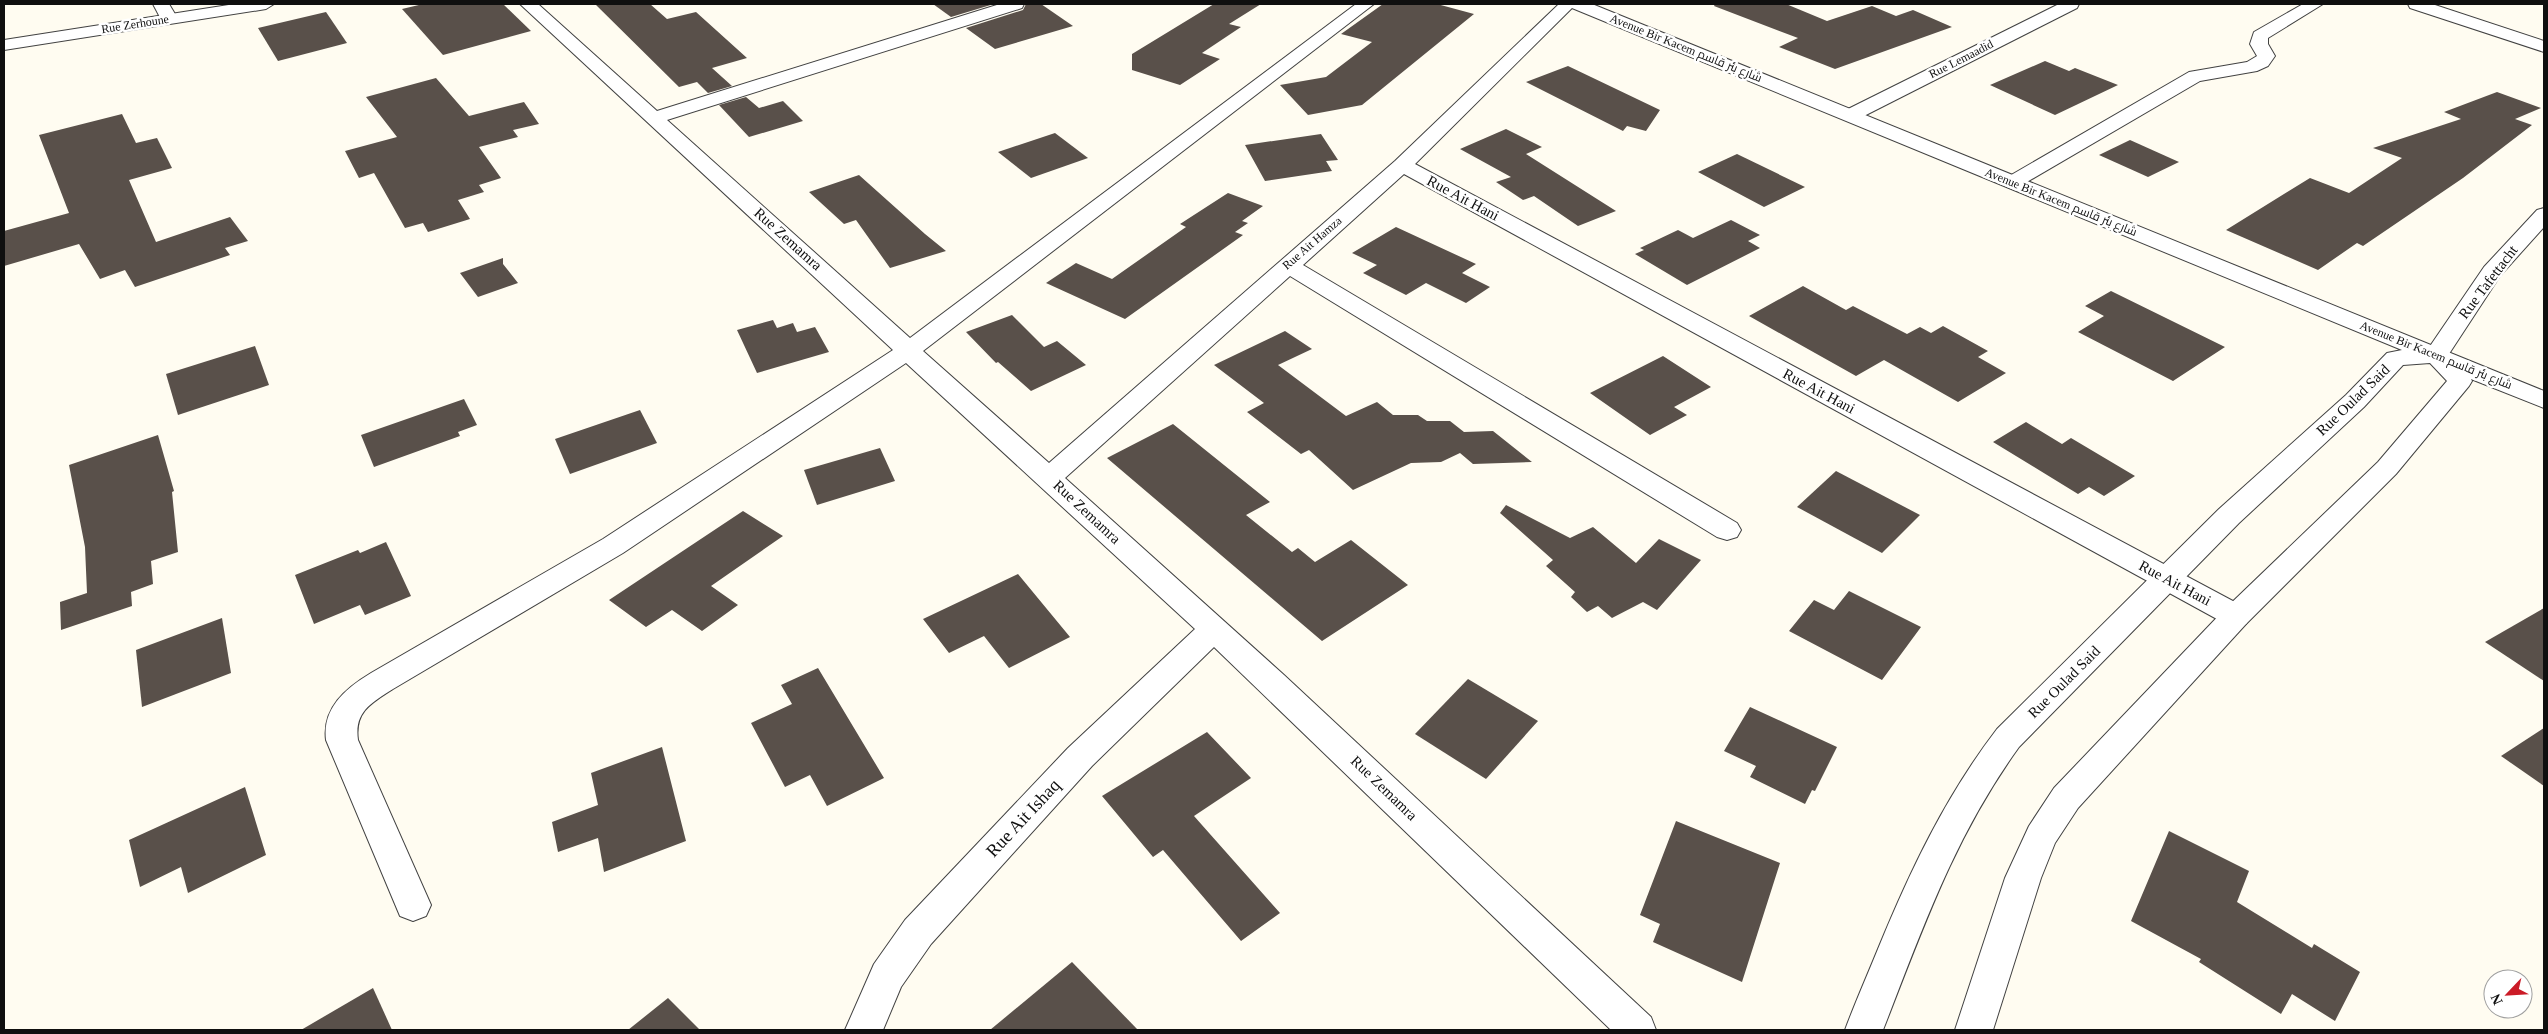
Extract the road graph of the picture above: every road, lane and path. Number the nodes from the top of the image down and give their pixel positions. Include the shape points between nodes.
1 (266, 4) edge
2 (528, 4) edge
3 (1016, 4) edge
4 (1366, 4) edge
5 (1568, 4) edge
6 (1578, 4) edge
7 (2070, 4) edge
8 (2315, 4) edge
9 (2416, 4) edge
10 (165, 11) edge
11 (4, 45) edge
12 (2544, 47) edge
13 (1851, 115) junction
14 (654, 118) junction
15 (1402, 165) junction
16 (2013, 182) junction
17 (2544, 214) edge
18 (1286, 266) junction
19 (909, 350) junction
20 (2436, 355) junction
21 (2544, 400) edge
22 (1050, 478) junction
23 (1727, 530) dead end
24 (2167, 580) junction
25 (2236, 616) junction
26 (1214, 629) junction
27 (413, 905) dead end
28 (864, 1030) edge
29 (1637, 1030) edge
30 (1864, 1030) edge
31 (1974, 1030) edge

1 - 10 street, Rue Zerhoune
2 - 14 street, Rue Zemamra
3 - 14 street
4 - 19 street
5 - 15 street, Rue Ait Hamza
6 - 13 street, Avenue Bir Kacem شارع بئر قاسم
7 - 13 street, Rue Lemaadid
8 - 16 street via 2260,36 2259,44 2266,56 2262,62 2243,69 2195,76
9 - 12 street
10 - 11 street, Rue Zerhoune
13 - 16 street, Avenue Bir Kacem شارع بئر قاسم
14 - 19 street, Rue Zemamra
15 - 18 street, Rue Ait Hamza
15 - 24 street, Rue Ait Hani
16 - 20 street, Avenue Bir Kacem شارع بئر قاسم
17 - 20 street, Rue Tafettacht via 2492,272
18 - 22 street, Rue Ait Hamza
18 - 23 street
19 - 22 street, Rue Zemamra
19 - 27 street via 613,546 382,680 351,703 342,716 339,729 342,740
20 - 21 street, Avenue Bir Kacem شارع بئر قاسم
20 - 24 street, Rue Oulad Said via 2396,358 2355,401 2229,516
20 - 25 street via 2460,381 2456,387 2387,468
22 - 26 street, Rue Zemamra
24 - 25 street, Rue Ait Hani
24 - 30 street, Rue Oulad Said via 2008,738 1984,767 1961,804 1936,856
25 - 31 street via 2086,775 2052,818 2023,878
26 - 28 street, Rue Ait Ishaq via 1080,757 918,932 887,976
26 - 29 street, Rue Zemamra

